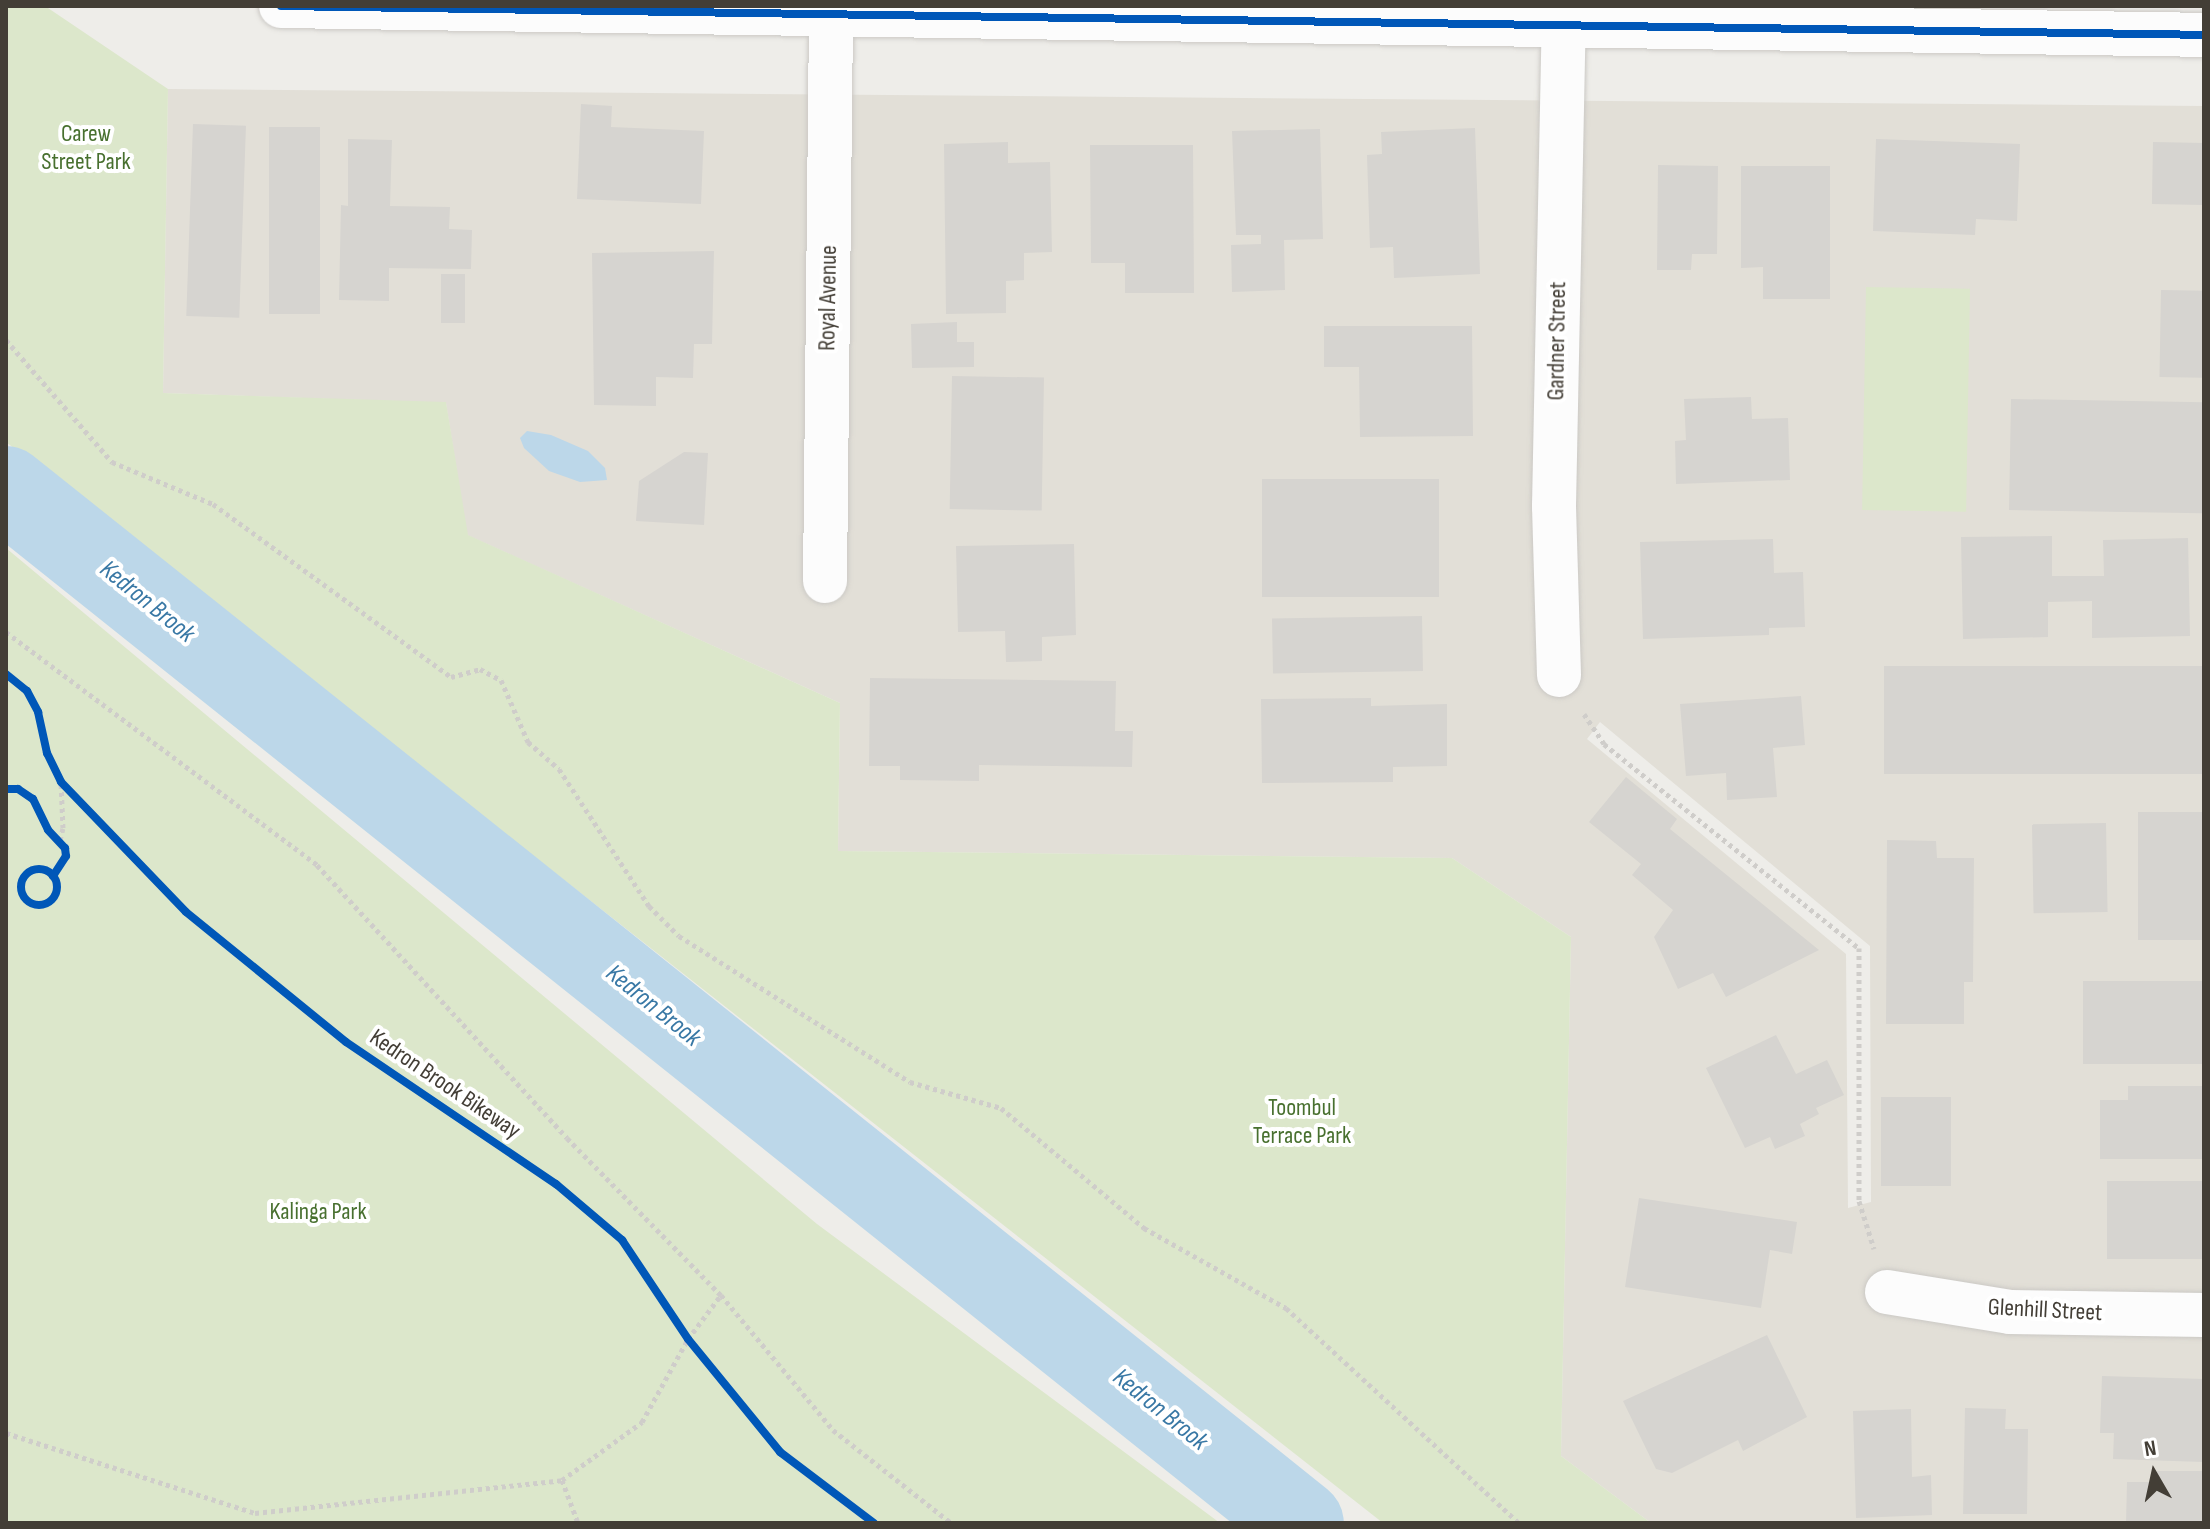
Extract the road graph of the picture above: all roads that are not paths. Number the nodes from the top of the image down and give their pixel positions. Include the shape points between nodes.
1 (281, 6) edge
2 (831, 15) junction
3 (1564, 16) edge
4 (2204, 35) edge
5 (825, 581) dead end
6 (1559, 675) road end
7 (1887, 1292) road end
8 (2204, 1315) edge

1 - 2 street
2 - 3 street
2 - 5 street, Royal Avenue
3 - 4 street
3 - 6 street, Gardner Street via 1554,506
7 - 8 street, Glenhill Street via 2010,1312

